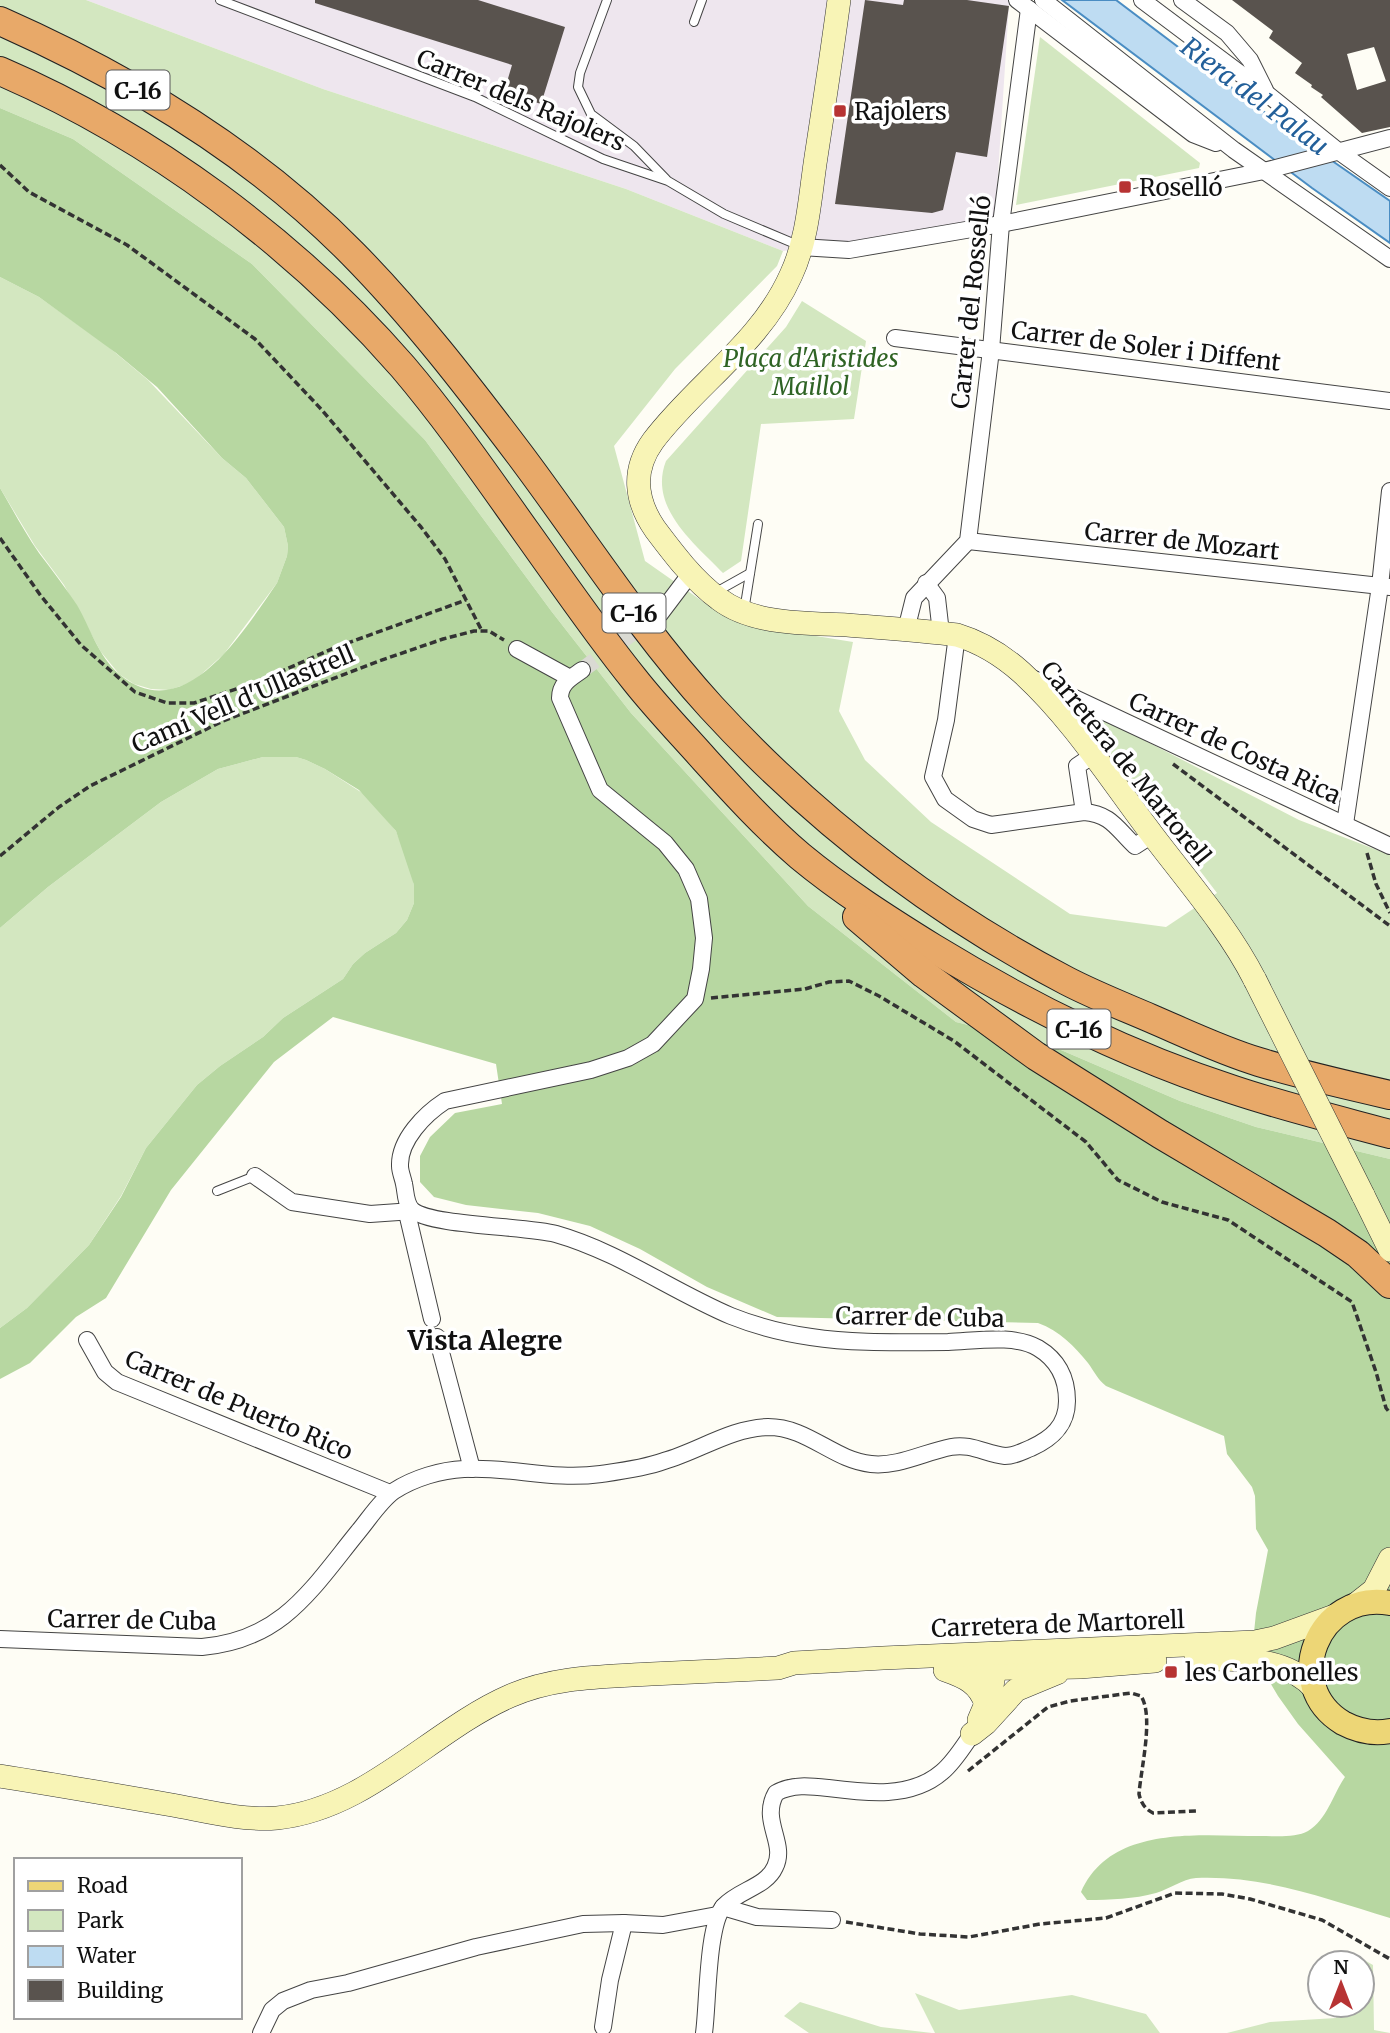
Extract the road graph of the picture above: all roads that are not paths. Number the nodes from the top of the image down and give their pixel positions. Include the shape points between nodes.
1 (220, 0) edge
2 (607, 0) edge
3 (702, 0) edge
4 (839, 0) edge
5 (1044, 0) edge
6 (1142, 0) edge
7 (1182, 0) edge
8 (1023, 4) edge
9 (0, 22) edge
10 (694, 22) dead end
11 (0, 71) edge
12 (1266, 93) junction
13 (1390, 138) edge
14 (1234, 150) junction
15 (1332, 153) junction
16 (1264, 171) junction
17 (667, 181) junction
18 (1390, 188) edge
19 (1001, 224) junction
20 (802, 247) junction
21 (1390, 259) edge
22 (895, 338) dead end
23 (991, 350) junction
24 (1390, 401) edge
25 (1390, 491) edge
26 (758, 524) dead end
27 (968, 541) junction
28 (691, 573) junction
29 (750, 573) junction
30 (926, 583) junction
31 (1385, 586) edge
32 (713, 594) junction
33 (744, 612) junction
34 (660, 614) tunnel mouth
35 (905, 630) junction
36 (949, 634) junction
37 (517, 649) road end
38 (1022, 673) junction
39 (1092, 756) junction
40 (1084, 812) junction
41 (1345, 824) junction
42 (1152, 835) junction
43 (1390, 846) edge
44 (801, 856) junction
45 (1390, 1095) edge
46 (1390, 1134) edge
47 (255, 1176) joint
48 (217, 1191) dead end
49 (410, 1212) junction
50 (1390, 1250) edge
51 (1390, 1284) edge
52 (432, 1319) dead end
53 (437, 1337) dead end
54 (87, 1340) dead end
55 (472, 1469) junction
56 (390, 1493) junction
57 (1390, 1559) edge
58 (1390, 1603) edge
59 (1346, 1610) junction
60 (0, 1639) edge
61 (1038, 1650) junction
62 (1080, 1667) junction
63 (778, 1668) junction
64 (995, 1668) junction
65 (945, 1670) junction
66 (1315, 1689) junction
67 (986, 1704) junction
68 (1390, 1731) edge
69 (972, 1734) junction
70 (0, 1776) edge
71 (720, 1911) junction
72 (832, 1920) road end
73 (624, 1923) junction
74 (603, 2027) dead end
75 (261, 2033) edge
76 (704, 2033) edge

1 - 17 lane, Carrer dels Rajolers via 475,97 603,159
2 - 17 lane via 578,87 591,114 634,146
3 - 10 lane
4 - 20 main road, Carretera de Martorell
5 - 14 street
6 - 12 street
7 - 12 street via 1227,33 1250,60
8 - 14 street via 1193,134
8 - 19 street, Carrer del Rosselló
9 - 45 highway, C-16 via 63,49 155,99 266,176 349,250 460,377 659,647 790,787 878,862 951,913 1068,982 1254,1061
11 - 44 highway, C-16 via 53,93 135,140 239,213 359,321 404,368 475,460 634,679 738,797
12 - 15 street
13 - 15 street
14 - 16 street
15 - 16 street
15 - 18 street
16 - 19 street
16 - 21 street
17 - 20 lane, Carrer dels Rajolers via 724,214
19 - 20 street via 849,250
19 - 23 street, Carrer del Rosselló
20 - 28 main road, Carretera de Martorell via 792,275 766,317 654,441 638,472 644,510
22 - 23 street, Carrer de Soler i Diffent
23 - 24 street, Carrer de Soler i Diffent
23 - 27 street, Carrer del Rosselló
25 - 31 street
26 - 29 lane
27 - 30 street
27 - 31 street, Carrer de Mozart
28 - 32 main road, Carretera de Martorell
28 - 34 street
29 - 32 lane
29 - 33 lane
30 - 35 street via 914,598
30 - 36 street via 937,598
31 - 41 street
32 - 33 main road, Carretera de Martorell
33 - 35 main road, Carretera de Martorell via 777,620
35 - 36 main road, Carretera de Martorell
36 - 38 main road, Carretera de Martorell via 990,650
36 - 40 street via 946,720 933,777 945,799 973,819 991,825
37 - 49 street via 576,674 560,690 560,698 600,790 665,843 686,869 699,899 704,938 701,969 695,999 653,1044 628,1058 445,1101 427,1113 412,1130 399,1162
38 - 39 main road, Carretera de Martorell
38 - 41 street, Carrer de Costa Rica
39 - 40 street via 1077,766
39 - 42 main road, Carretera de Martorell
40 - 42 street via 1099,813 1113,822 1135,846
41 - 43 street, Carrer de Costa Rica
42 - 50 main road, Carretera de Martorell, bridge via 1226,933 1255,980
44 - 46 highway, C-16 via 890,921 984,979 1080,1030 1235,1090
44 - 51 highway via 851,912 924,974 1036,1056 1327,1233
47 - 48 lane
47 - 49 street, Carrer de Cuba via 292,1202 370,1214
49 - 52 street
49 - 55 street, Carrer de Cuba via 547,1232 587,1243 730,1315 768,1329 813,1338 875,1342 1025,1341 1050,1355 1063,1374 1068,1405 1050,1440 1014,1456 970,1446 952,1447 874,1465 845,1458 787,1428 764,1427 738,1432 663,1462 598,1475 556,1477
53 - 55 street
54 - 56 street, Carrer de Puerto Rico via 105,1372 117,1382
55 - 56 street, Carrer de Cuba via 435,1474
56 - 60 street, Carrer de Cuba via 296,1606 244,1640 202,1647
57 - 59 main road, Carretera de Martorell via 1374,1590
58 - 59 main road via 1370,1602
59 - 61 main road, Carretera de Martorell via 1255,1642
59 - 66 main road via 1315,1645 1311,1667
61 - 63 main road, Carretera de Martorell via 794,1663
61 - 64 main road via 1014,1656
62 - 64 main road, Carretera de Martorell
62 - 66 main road, Carretera de Martorell via 1248,1660 1301,1675
62 - 69 main road via 1016,1690
63 - 65 main road, Carretera de Martorell via 793,1674
63 - 70 main road, Carretera de Martorell via 580,1678 534,1687 477,1714 343,1798 319,1809 276,1818
64 - 65 main road, Carretera de Martorell
64 - 67 main road
65 - 67 main road via 971,1680
66 - 68 main road via 1328,1710 1346,1725 1369,1732
67 - 69 main road
69 - 71 street via 941,1773 908,1789 884,1793 800,1786 776,1793 769,1812 778,1850 775,1869
71 - 72 street
71 - 73 street via 663,1925
71 - 76 street
73 - 74 street
73 - 75 street via 564,1928 311,1990 272,2010

